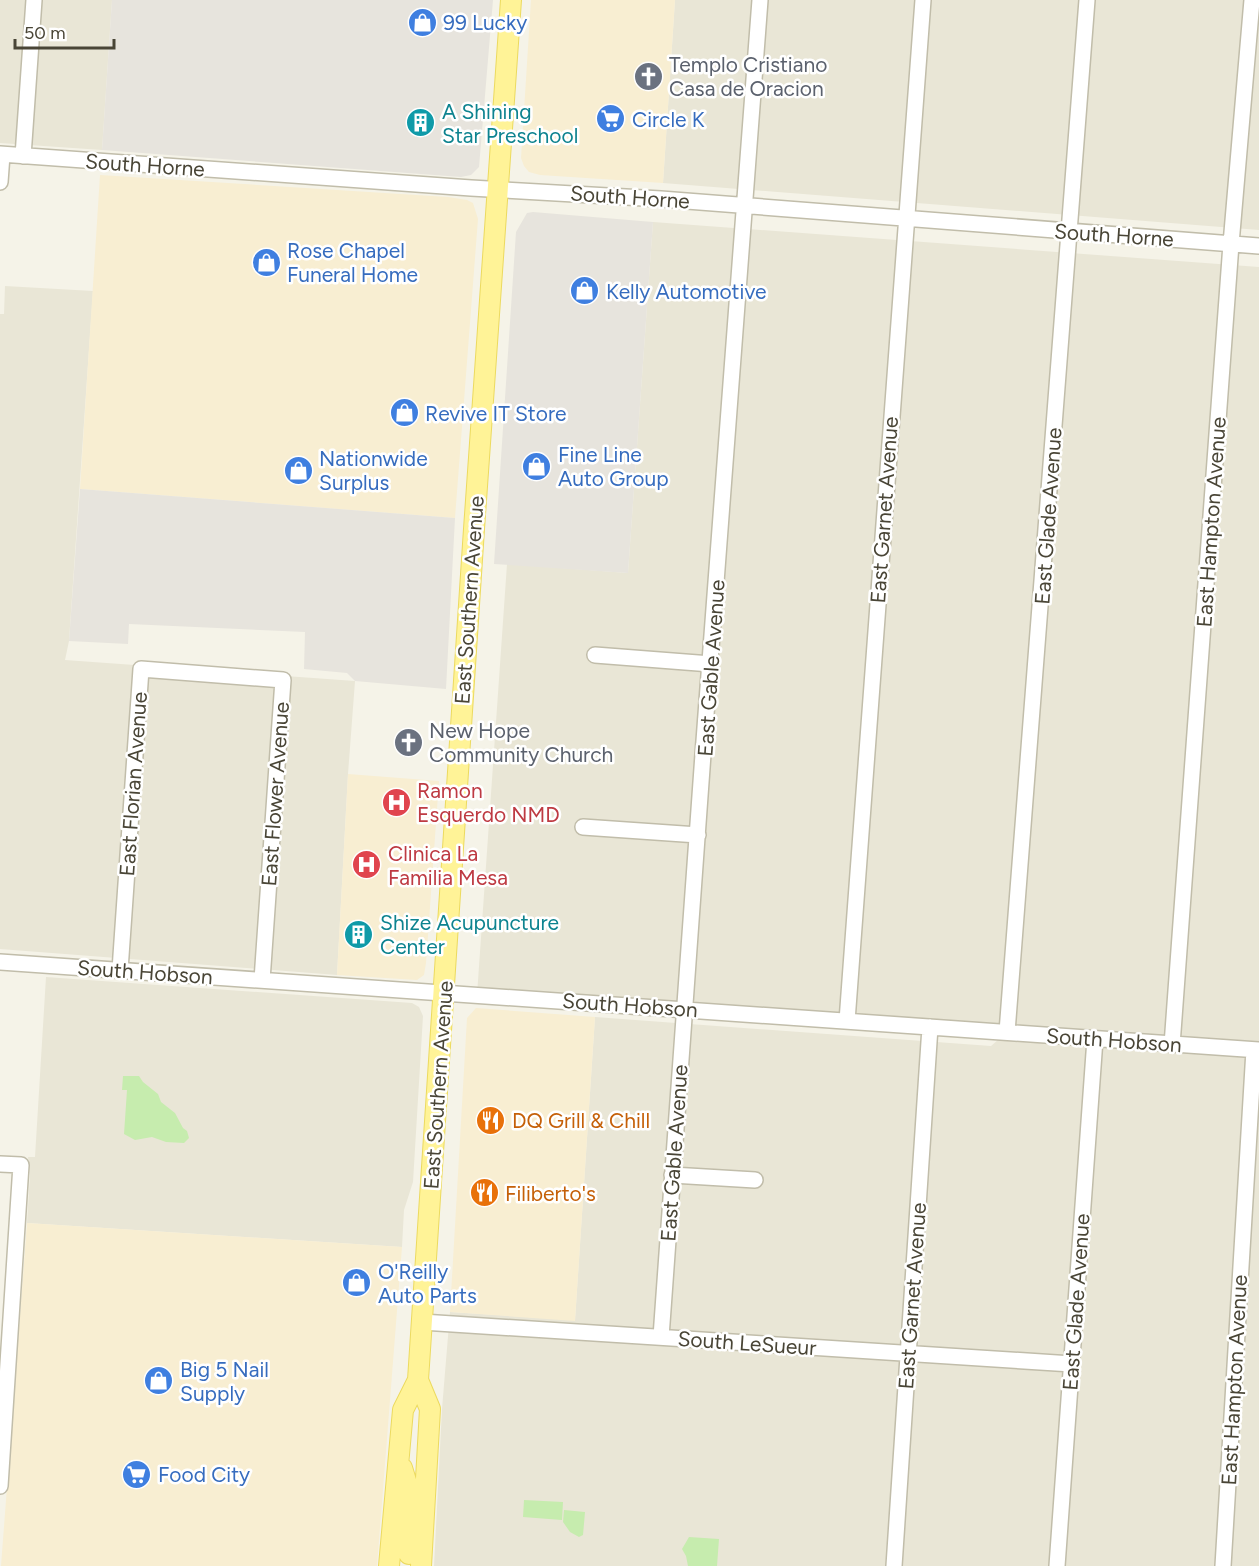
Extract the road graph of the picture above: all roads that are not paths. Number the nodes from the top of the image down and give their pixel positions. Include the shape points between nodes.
1 (34, 0) edge
2 (511, 0) edge
3 (760, 0) edge
4 (923, 0) edge
5 (1087, 0) edge
6 (1252, 0) edge
7 (1, 155) edge
8 (23, 156) junction
9 (0, 182) edge
10 (498, 189) junction
11 (744, 206) junction
12 (905, 218) junction
13 (1070, 233) junction
14 (1231, 244) junction
15 (1259, 246) edge
16 (595, 655) dead end
17 (711, 664) junction
18 (211, 674) joint
19 (583, 827) dead end
20 (698, 835) junction
21 (0, 962) edge
22 (120, 970) junction
23 (262, 980) junction
24 (445, 993) junction
25 (683, 1009) junction
26 (847, 1021) junction
27 (930, 1027) junction
28 (1007, 1032) junction
29 (1095, 1039) junction
30 (1172, 1045) junction
31 (1256, 1050) edge
32 (0, 1164) edge
33 (672, 1175) junction
34 (755, 1180) dead end
35 (422, 1322) junction
36 (661, 1337) junction
37 (908, 1354) junction
38 (1072, 1364) junction
39 (418, 1380) junction
40 (399, 1458) junction
41 (0, 1486) edge
42 (389, 1566) edge
43 (410, 1566) edge
44 (421, 1566) edge
45 (894, 1566) edge
46 (1057, 1566) edge
47 (1223, 1566) edge

1 - 8 street
2 - 10 main road, East Southern Avenue
3 - 11 street, East Gable Avenue
4 - 12 street, East Garnet Avenue
5 - 13 street, East Glade Avenue
6 - 14 street, East Hampton Avenue
7 - 8 street, South Horne
7 - 9 street
8 - 10 street, South Horne
10 - 11 street, South Horne
10 - 24 main road, East Southern Avenue
11 - 12 street, South Horne
11 - 17 street, East Gable Avenue
12 - 13 street, South Horne
12 - 26 street, East Garnet Avenue
13 - 14 street, South Horne
13 - 28 street, East Glade Avenue
14 - 15 street, South Horne
14 - 30 street, East Hampton Avenue
16 - 17 street
17 - 20 street, East Gable Avenue
18 - 22 street, East Florian Avenue via 141,669
18 - 23 street, East Flower Avenue via 283,680
19 - 20 street
20 - 25 street, East Gable Avenue
21 - 22 street, South Hobson
22 - 23 street, South Hobson
23 - 24 street, South Hobson
24 - 25 street, South Hobson
24 - 35 main road, East Southern Avenue
25 - 26 street, South Hobson
25 - 33 street, East Gable Avenue
26 - 27 street, South Hobson
27 - 28 street, South Hobson
27 - 37 street, East Garnet Avenue
28 - 29 street, South Hobson
29 - 30 street, South Hobson
29 - 38 street, East Glade Avenue
30 - 31 street, South Hobson
31 - 47 street, East Hampton Avenue
32 - 41 street via 21,1165
33 - 34 street
33 - 36 street, East Gable Avenue
35 - 36 street, South LeSueur
35 - 39 main road, East Southern Avenue
36 - 37 street, South LeSueur
37 - 38 street, South LeSueur
37 - 45 street, East Garnet Avenue
38 - 46 street, East Glade Avenue
39 - 40 main road, East Southern Avenue via 403,1410
39 - 44 main road, East Southern Avenue via 430,1409
40 - 42 main road, East Southern Avenue
40 - 43 main road via 410,1494

